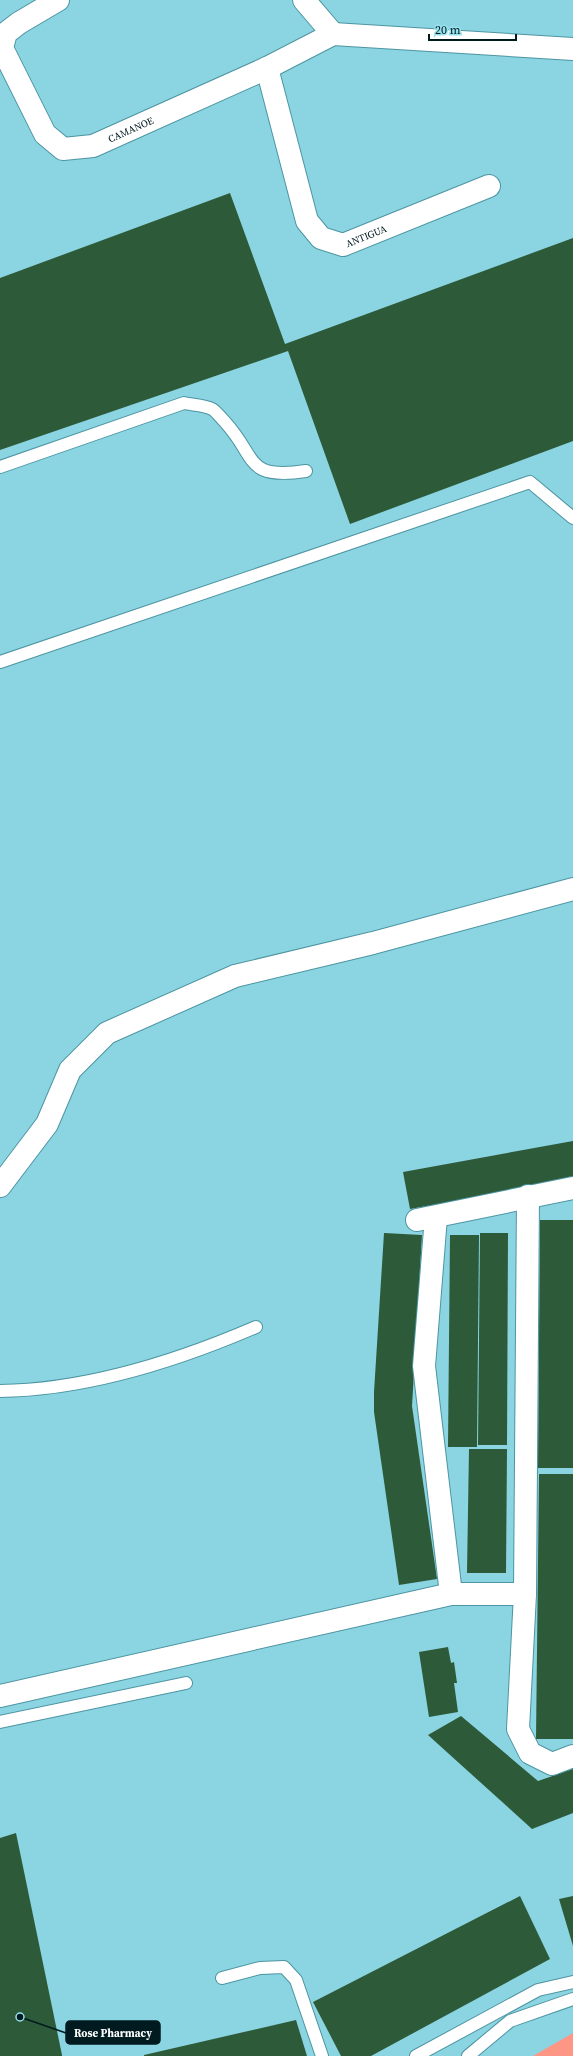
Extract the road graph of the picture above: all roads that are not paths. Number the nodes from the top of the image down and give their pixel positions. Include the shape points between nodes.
1 (58, 0) edge
2 (304, 0) edge
3 (333, 34) junction
4 (573, 49) edge
5 (267, 68) junction
6 (489, 186) dead end
7 (0, 467) edge
8 (306, 471) dead end
9 (573, 518) edge
10 (0, 662) edge
11 (573, 889) edge
12 (0, 1186) edge
13 (573, 1188) edge
14 (528, 1196) junction
15 (256, 1326) dead end
16 (0, 1391) edge
17 (452, 1594) junction
18 (524, 1594) junction
19 (186, 1683) dead end
20 (0, 1696) edge
21 (0, 1722) edge
22 (573, 1756) edge
23 (222, 1978) dead end
24 (573, 1982) edge
25 (573, 1999) edge
26 (322, 2056) edge
27 (416, 2056) edge
28 (468, 2056) edge

1 - 5 street, CAMANOE via 18,23 6,33 2,48 45,134 63,149 93,146
2 - 3 street
3 - 4 street
3 - 5 street, CAMANOE
5 - 6 street, ANTIGUA via 307,221 321,238 343,245
7 - 8 lane via 184,403 212,409 229,427 258,468 283,474
9 - 10 lane via 530,482
11 - 12 street via 373,943 235,976 107,1033 70,1070 46,1124
13 - 14 street
14 - 17 street via 427,1218 424,1366
14 - 18 street
15 - 16 lane via 210,1347 79,1384
17 - 18 street
17 - 20 street
18 - 22 street via 518,1729 530,1753 547,1762 552,1764
19 - 21 lane
23 - 26 lane via 260,1968 284,1967 296,1980
24 - 27 lane via 538,1990
25 - 28 lane via 510,2021

